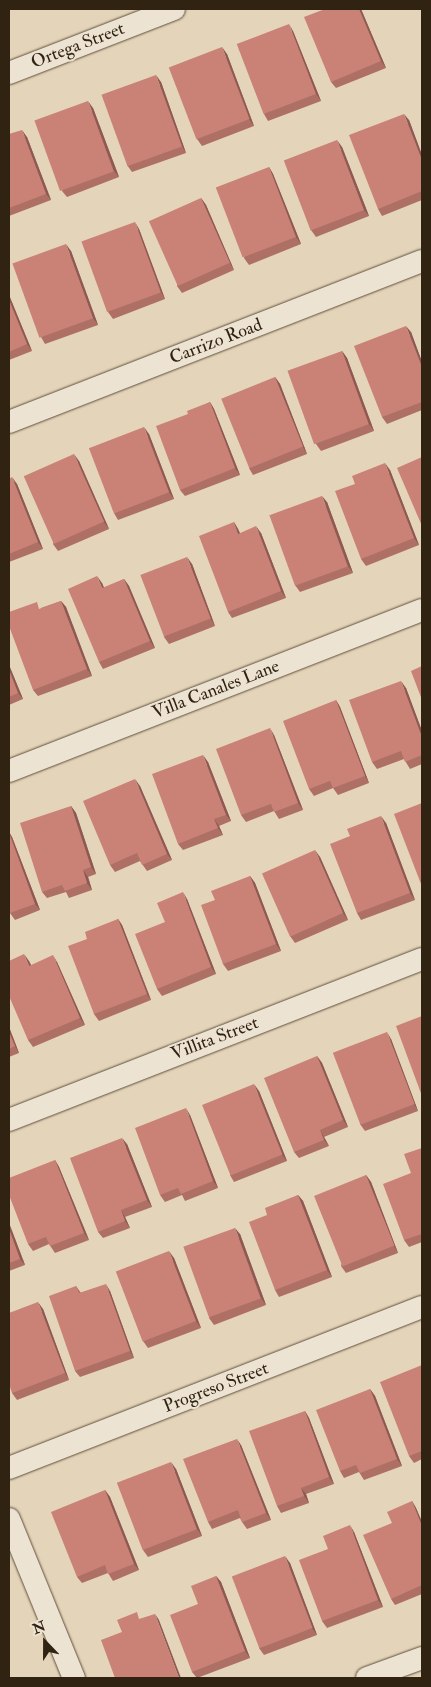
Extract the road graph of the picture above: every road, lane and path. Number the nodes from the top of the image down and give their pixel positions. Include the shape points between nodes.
1 (174, 9) edge
2 (9, 73) edge
3 (422, 261) edge
4 (9, 422) edge
5 (422, 610) edge
6 (9, 771) edge
7 (422, 959) edge
8 (9, 1120) edge
9 (422, 1307) edge
10 (9, 1468) edge
11 (9, 1519) edge
12 (422, 1658) edge
13 (74, 1678) edge
14 (368, 1678) edge

1 - 2 street, Ortega Street
3 - 4 street, Carrizo Road
5 - 6 street, Villa Canales Lane
7 - 8 street, Villita Street
9 - 10 street, Progreso Street
11 - 13 street
12 - 14 street

